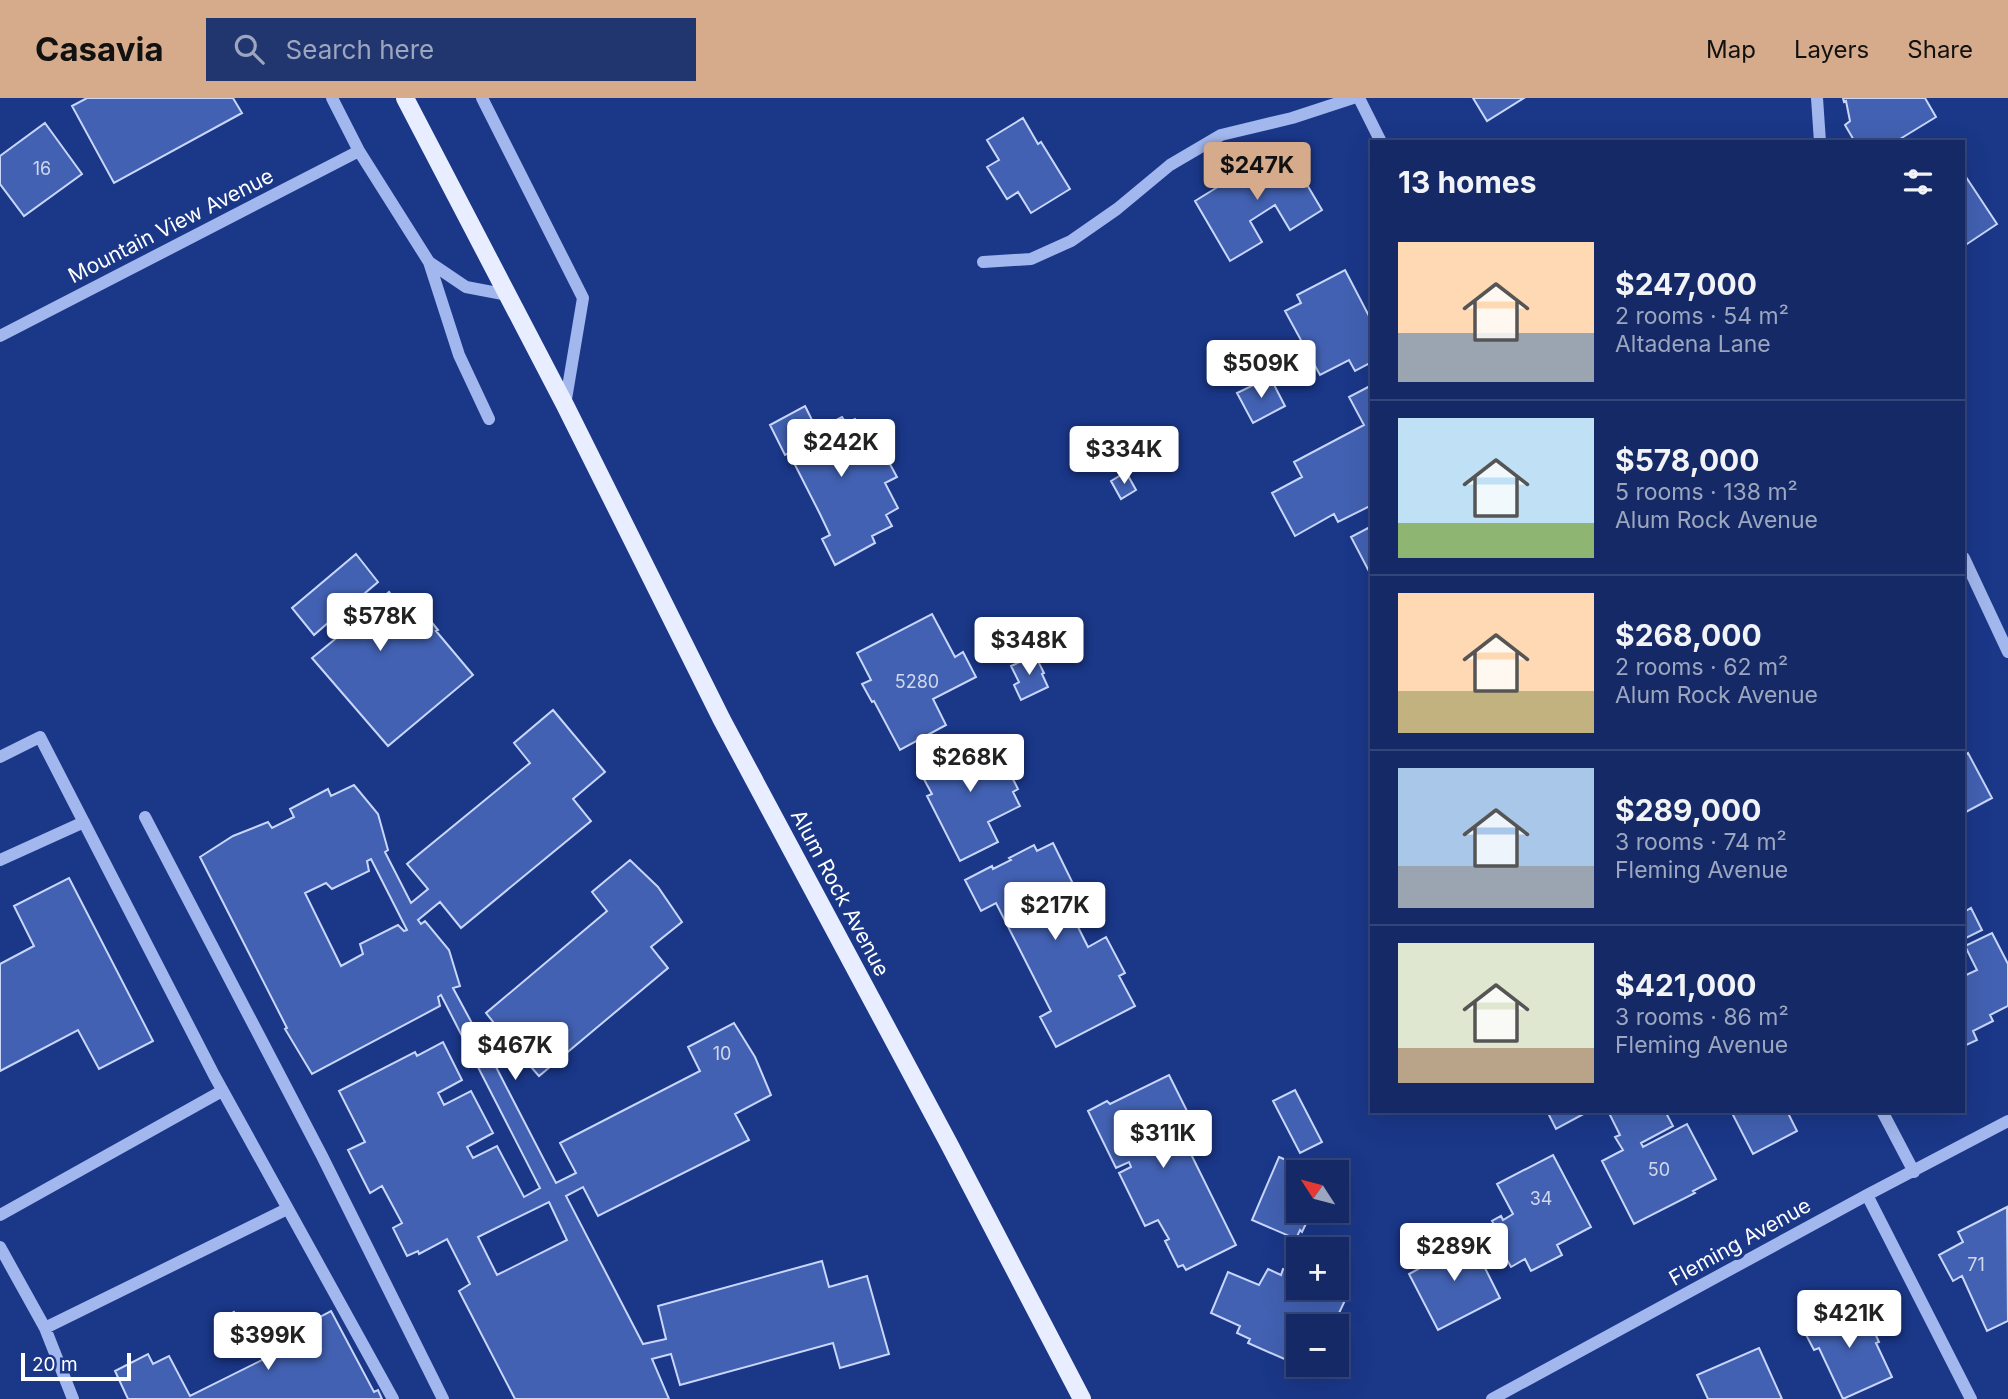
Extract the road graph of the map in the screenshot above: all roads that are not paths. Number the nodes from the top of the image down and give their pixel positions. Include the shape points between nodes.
1 (332, 98) edge
2 (405, 98) edge
3 (482, 98) edge
4 (1353, 98) edge
5 (1359, 98) edge
6 (1817, 98) edge
7 (1380, 140) edge
8 (1820, 140) edge
9 (359, 151) junction
10 (429, 262) junction
11 (983, 262) dead end
12 (508, 295) junction
13 (0, 336) edge
14 (565, 405) junction
15 (489, 419) dead end
16 (1965, 560) edge
17 (2008, 652) edge
18 (0, 757) edge
19 (145, 817) dead end
20 (84, 822) junction
21 (0, 860) edge
22 (222, 1091) junction
23 (1883, 1113) edge
24 (2008, 1121) edge
25 (1913, 1172) junction
26 (1867, 1195) junction
27 (288, 1209) junction
28 (0, 1215) edge
29 (0, 1247) edge
30 (46, 1328) junction
31 (73, 1399) edge
32 (393, 1399) edge
33 (443, 1399) edge
34 (1082, 1399) edge
35 (1492, 1399) edge
36 (1971, 1399) edge

1 - 9 street
2 - 12 main road, Alum Rock Avenue
3 - 14 street via 583,298
4 - 11 street via 1221,135 1170,165 1071,241 1031,259
5 - 7 street
6 - 8 street
9 - 10 street
9 - 13 street, Mountain View Avenue
10 - 12 street via 466,287
10 - 15 street via 459,355
12 - 14 main road, Alum Rock Avenue
14 - 34 main road, Alum Rock Avenue via 722,720
16 - 17 street
18 - 20 street via 40,737
19 - 33 street
20 - 21 street
20 - 22 street
22 - 27 street
22 - 28 street
23 - 25 street
24 - 25 street, Fleming Avenue
25 - 26 street, Fleming Avenue
26 - 35 street, Fleming Avenue
26 - 36 street
27 - 30 street
27 - 32 street
29 - 30 street
30 - 31 street

